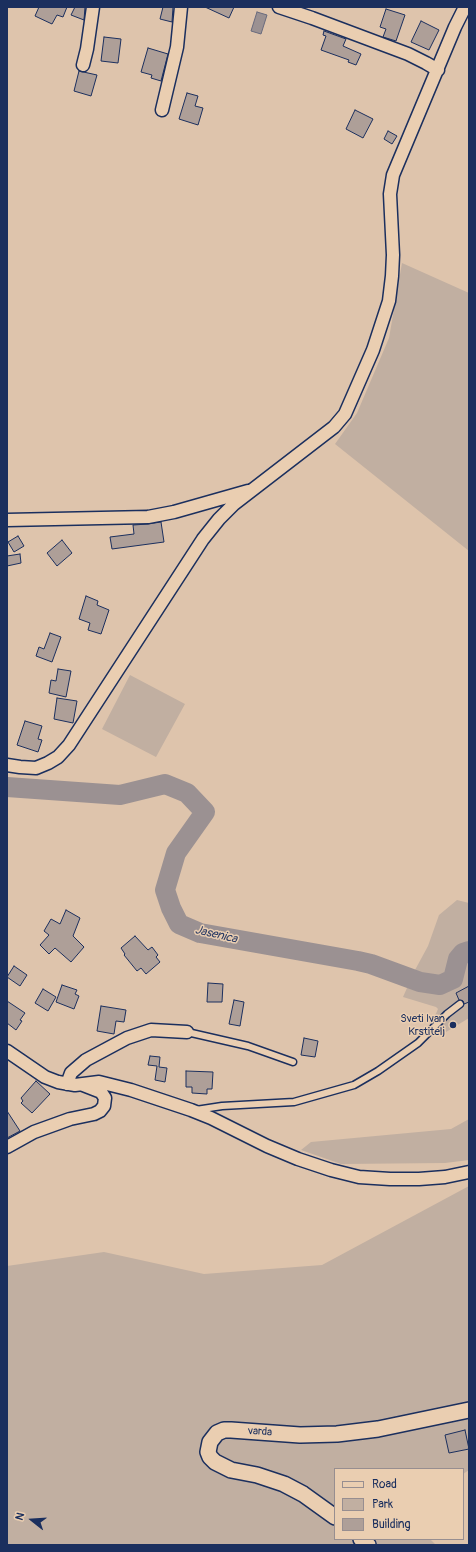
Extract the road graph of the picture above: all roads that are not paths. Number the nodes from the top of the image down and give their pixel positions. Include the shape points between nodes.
1 (93, 7) edge
2 (180, 7) edge
3 (280, 7) edge
4 (465, 7) edge
5 (82, 64) dead end
6 (438, 70) junction
7 (162, 110) dead end
8 (254, 489) junction
9 (7, 520) edge
10 (7, 765) edge
11 (460, 1004) dead end
12 (187, 1032) joint
13 (7, 1051) edge
14 (293, 1062) dead end
15 (67, 1084) junction
16 (83, 1085) junction
17 (192, 1110) junction
18 (7, 1147) edge
19 (469, 1172) edge
20 (469, 1410) edge
21 (334, 1516) edge

1 - 5 street
2 - 7 street via 177,47
3 - 6 street via 401,51
4 - 6 street
6 - 8 street via 393,176 390,194 393,255 389,301 354,398 334,427
8 - 9 street via 148,517
8 - 10 street via 234,504 203,539 69,745 48,764 36,768
11 - 17 lane via 418,1043 354,1085 294,1102
12 - 14 lane via 236,1043
12 - 15 street via 151,1030 127,1038 86,1060 71,1073
13 - 15 street via 45,1077
15 - 16 street
16 - 17 street via 98,1082 132,1090
16 - 18 street via 101,1092 105,1098 100,1111 34,1132
17 - 19 street via 298,1159 359,1177 419,1179
20 - 21 street, varda via 378,1429 337,1434 300,1435 224,1430 217,1433 210,1442 208,1452 215,1462 231,1470 284,1484

